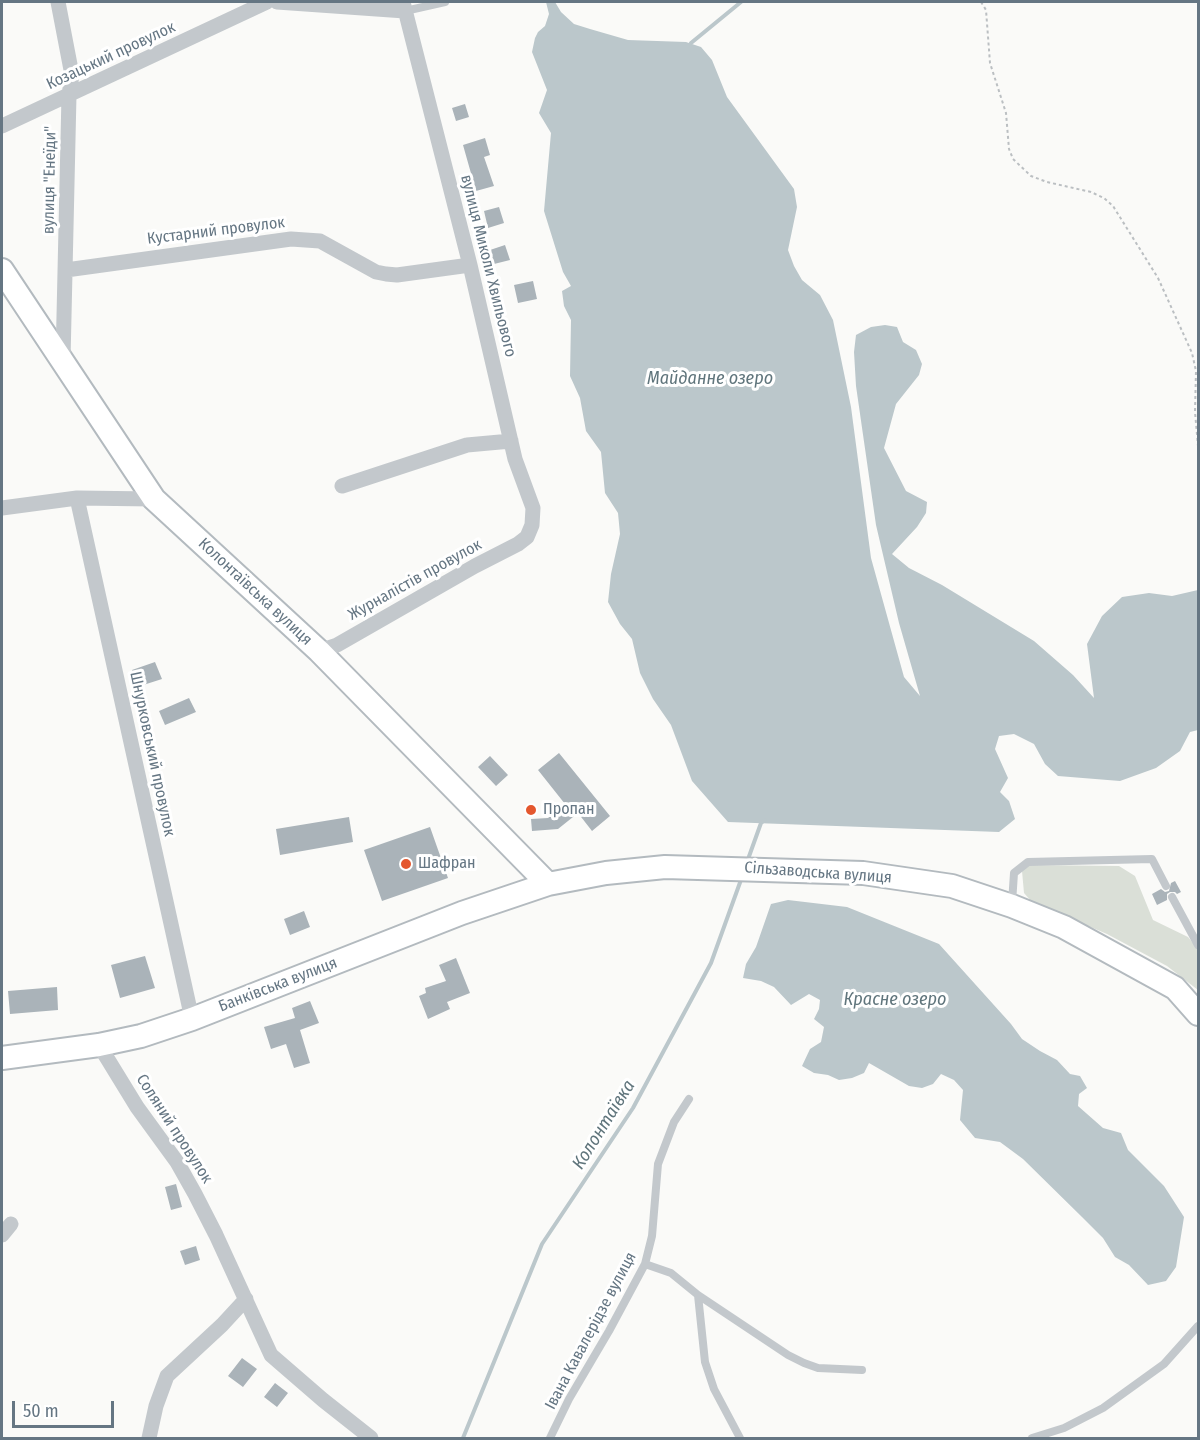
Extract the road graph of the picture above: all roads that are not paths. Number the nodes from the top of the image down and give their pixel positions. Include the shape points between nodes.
1 (58, 2) edge
2 (267, 2) edge
3 (277, 2) edge
4 (445, 2) edge
5 (404, 6) edge
6 (69, 95) junction
7 (2, 126) edge
8 (470, 264) junction
9 (2, 270) edge
10 (66, 270) junction
11 (63, 360) junction
12 (511, 441) junction
13 (342, 486) dead end
14 (77, 498) junction
15 (154, 499) junction
16 (2, 508) edge
17 (527, 537) joint
18 (319, 651) junction
19 (548, 884) junction
20 (1166, 886) dead end
21 (1172, 897) dead end
22 (1012, 906) junction
23 (1198, 945) edge
24 (1198, 1014) edge
25 (192, 1018) junction
26 (99, 1045) junction
27 (2, 1058) edge
28 (689, 1099) dead end
29 (645, 1264) junction
30 (698, 1295) junction
31 (246, 1299) junction
32 (1198, 1326) edge
33 (862, 1370) dead end
34 (149, 1438) edge
35 (372, 1438) edge
36 (550, 1438) edge
37 (740, 1438) edge
38 (1032, 1438) edge

1 - 6 street, вулиця "Енеїди" via 72,75
2 - 6 street, Козацький провулок
3 - 5 street
4 - 5 lane
5 - 8 street, вулиця Миколи Хвильового
6 - 7 street, Козацький провулок
6 - 10 street, вулиця "Енеїди"
8 - 10 street, Кустарний провулок via 386,274 320,241 291,238
8 - 12 street, вулиця Миколи Хвильового
9 - 11 main road, Колонтаївська вулиця
10 - 11 street, вулиця "Енеїди"
11 - 15 main road, Колонтаївська вулиця
12 - 13 street via 467,445
12 - 17 street, вулиця Миколи Хвильового via 533,508
14 - 15 street
14 - 16 street
14 - 25 street, Шнурковський провулок
15 - 18 main road, Колонтаївська вулиця
17 - 18 street, Журналістів провулок via 337,645
18 - 19 main road, Колонтаївська вулиця
19 - 22 main road, Сільзаводська вулиця via 665,867 785,869 863,873 952,886
19 - 25 main road, Банківська вулиця
20 - 22 lane via 1152,860 1028,862 1014,873
21 - 23 lane
22 - 24 main road, Сільзаводська вулиця via 1064,927 1175,988
25 - 26 main road, Банківська вулиця via 141,1036
26 - 27 main road, Банківська вулиця
26 - 31 street, Соляний провулок via 177,1162
28 - 29 lane, Івана Кавалерідзе вулиця via 674,1122 658,1164 652,1236
29 - 30 lane via 671,1273
29 - 36 lane, Івана Кавалерідзе вулиця
30 - 33 lane via 788,1356 826,1369
30 - 37 lane via 705,1362 714,1389
31 - 34 street via 167,1376
31 - 35 street, Соляний провулок via 272,1355
32 - 38 lane via 1164,1364 1103,1408 1064,1428

